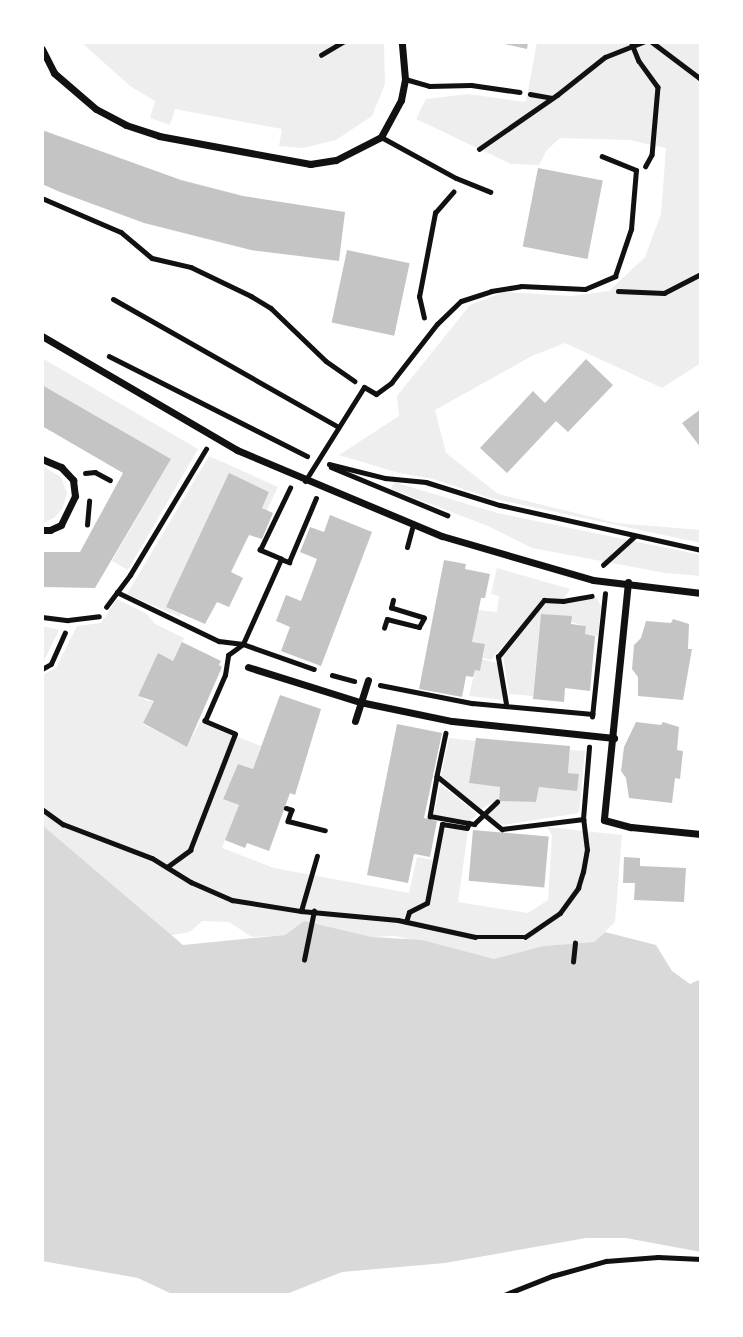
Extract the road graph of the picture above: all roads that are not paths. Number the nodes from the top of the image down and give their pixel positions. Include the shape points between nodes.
1 (402, 42) edge
2 (42, 49) edge
3 (405, 79) junction
4 (519, 92) road end
5 (381, 137) junction
6 (602, 156) dead end
7 (490, 192) dead end
8 (113, 299) dead end
9 (42, 336) edge
10 (338, 427) junction
11 (42, 458) edge
12 (306, 481) junction
13 (413, 525) junction
14 (42, 530) edge
15 (407, 547) dead end
16 (628, 583) junction
17 (701, 593) edge
18 (99, 616) road end
19 (42, 617) edge
20 (248, 667) dead end
21 (367, 682) road end
22 (360, 702) junction
23 (355, 721) dead end
24 (614, 738) junction
25 (701, 834) edge

1 - 3 street
2 - 5 street via 54,73 96,109 159,136 310,164 336,160
3 - 4 lane via 429,86 471,85
3 - 5 street via 401,100
5 - 7 lane
6 - 10 lane via 636,170 631,229 615,276 585,289 521,286 461,301 391,383 376,394 364,387
8 - 10 lane
9 - 12 street via 237,450
10 - 12 lane
11 - 14 street via 70,476 75,496 61,525
12 - 13 street
13 - 15 lane
13 - 16 street via 531,565
16 - 17 street
16 - 24 street
18 - 19 lane
20 - 22 street
21 - 22 street
22 - 23 street
22 - 24 street via 452,721
24 - 25 street via 604,820 631,828

